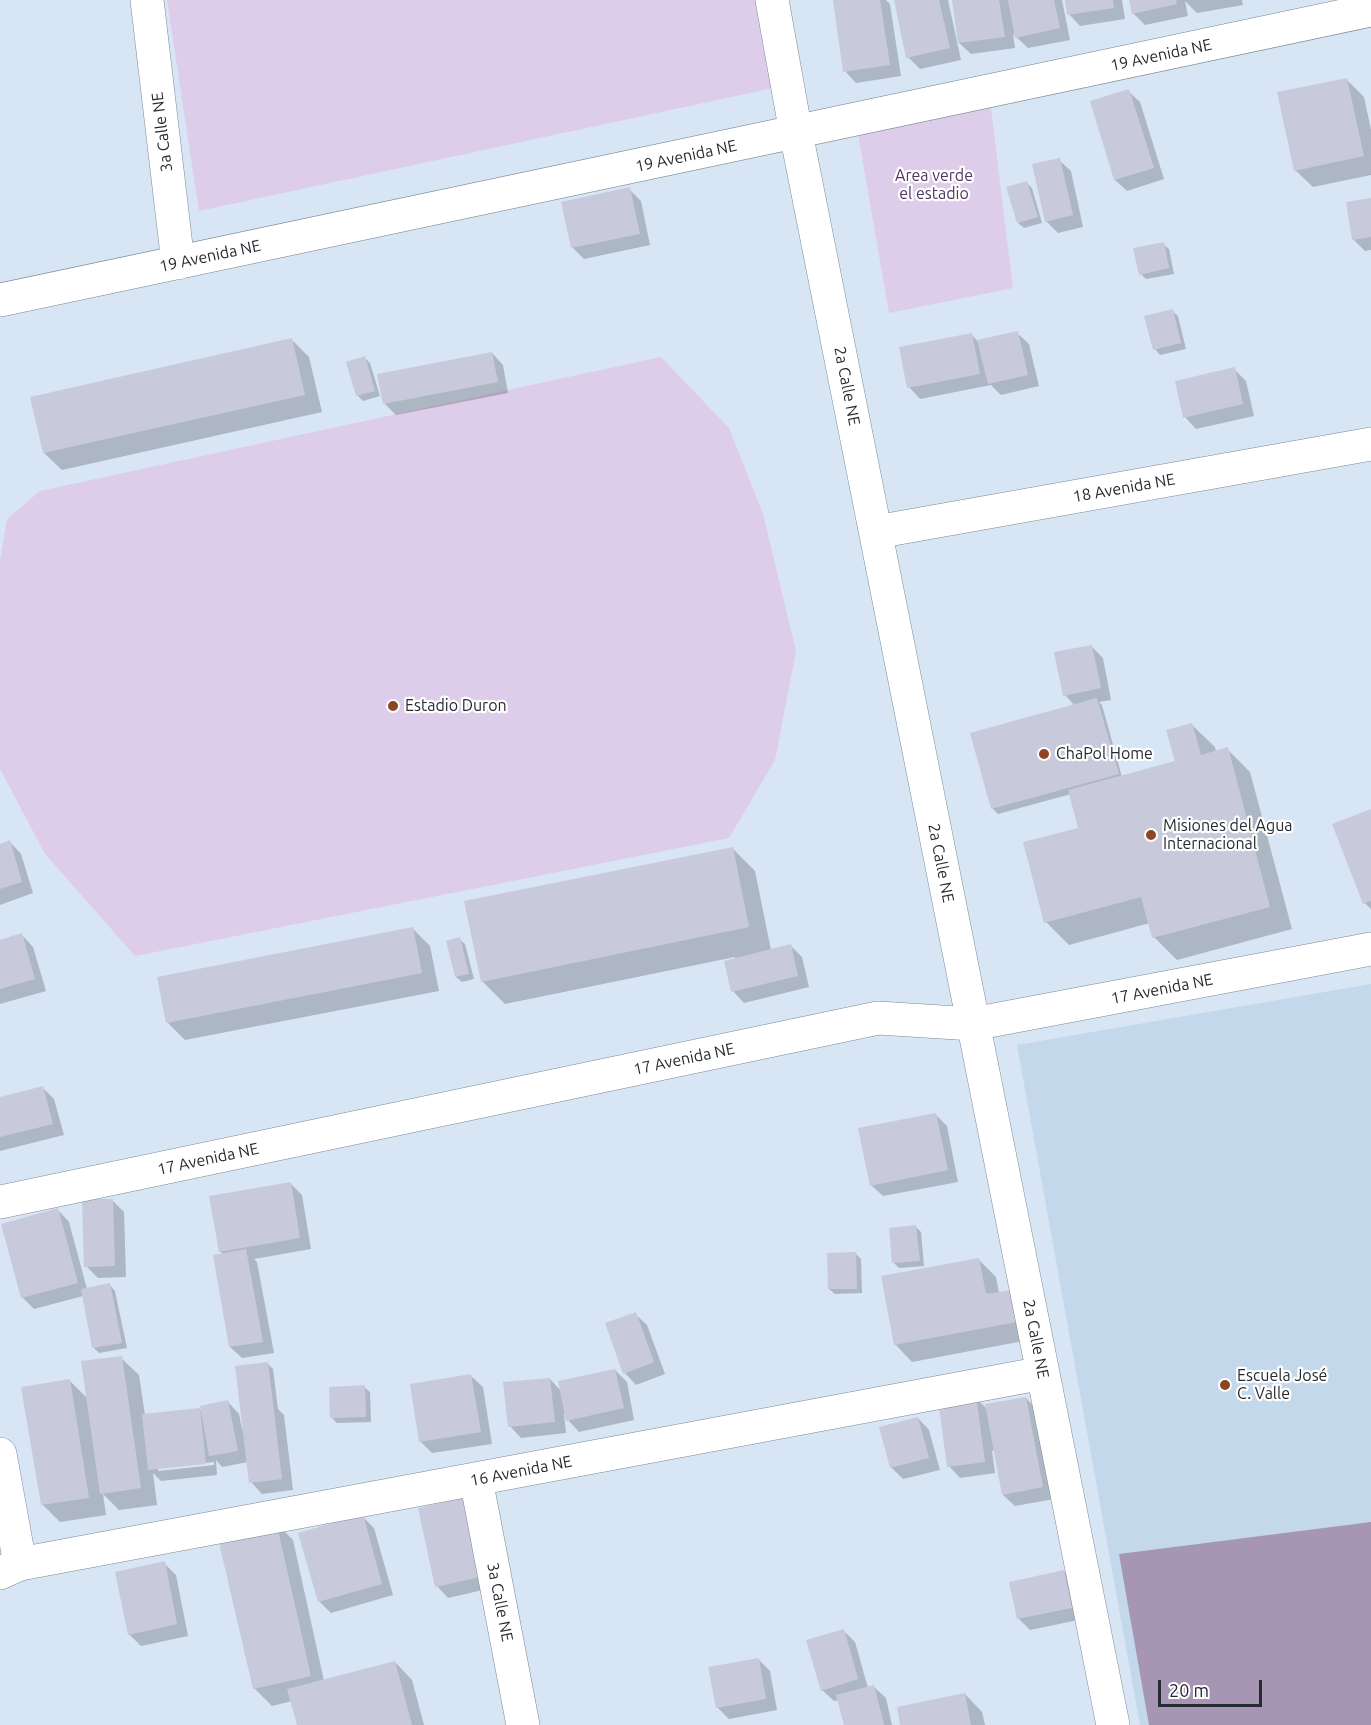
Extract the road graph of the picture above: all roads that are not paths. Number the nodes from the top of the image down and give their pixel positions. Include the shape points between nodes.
1 (147, 0) edge
2 (772, 0) edge
3 (1371, 10) edge
4 (796, 133) junction
5 (178, 263) junction
6 (0, 300) edge
7 (1371, 444) edge
8 (876, 532) junction
9 (1371, 949) edge
10 (974, 1024) junction
11 (0, 1202) edge
12 (1043, 1373) junction
13 (0, 1454) edge
14 (476, 1479) junction
15 (10, 1569) edge
16 (523, 1725) edge
17 (1113, 1725) edge

1 - 5 street, 3a Calle NE
2 - 4 street, 2a Calle NE
3 - 4 street, 19 Avenida NE
4 - 5 street, 19 Avenida NE
4 - 8 street, 2a Calle NE
5 - 6 street, 19 Avenida NE
7 - 8 street, 18 Avenida NE
8 - 10 street, 2a Calle NE
9 - 10 street, 17 Avenida NE
10 - 11 street, 17 Avenida NE via 878,1018
10 - 12 street, 2a Calle NE
12 - 14 street, 16 Avenida NE
12 - 17 street, 2a Calle NE
13 - 15 street
14 - 15 street, 16 Avenida NE
14 - 16 street, 3a Calle NE

